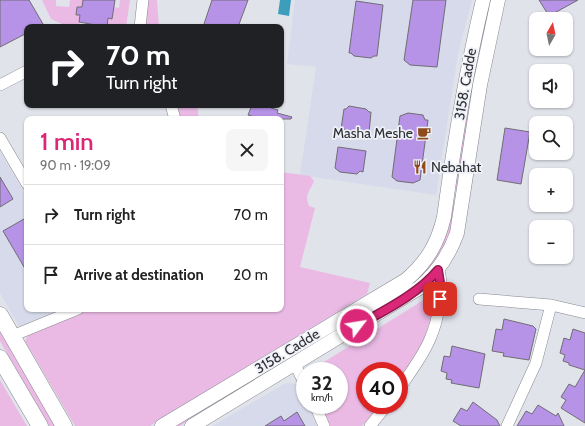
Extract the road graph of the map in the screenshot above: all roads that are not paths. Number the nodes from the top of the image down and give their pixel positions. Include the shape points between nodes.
1 (143, 0) edge
2 (483, 0) edge
3 (498, 0) edge
4 (140, 24) edge
5 (24, 73) edge
6 (0, 85) edge
7 (0, 138) edge
8 (24, 179) edge
9 (447, 194) junction
10 (463, 197) junction
11 (438, 270) junction
12 (479, 299) dead end
13 (551, 304) junction
14 (71, 312) edge
15 (585, 313) edge
16 (0, 315) edge
17 (12, 336) junction
18 (0, 358) edge
19 (295, 364) joint
20 (408, 374) edge
21 (318, 414) edge
22 (380, 414) edge
23 (40, 426) edge
24 (64, 426) edge
25 (162, 426) edge
26 (192, 426) edge
27 (324, 426) edge
28 (370, 426) edge
29 (507, 426) edge

1 - 4 street
2 - 9 street, 3158. Cadde via 471,51
3 - 10 street, 3158. Cadde via 480,85
5 - 6 street
7 - 8 street
9 - 10 street
9 - 25 street, 3158. Cadde via 440,234 435,246 427,259 406,280
10 - 11 street, 3158. Cadde via 457,233
11 - 19 street, 3158. Cadde via 419,288
11 - 20 street via 441,289 430,339
12 - 13 street
13 - 15 street
13 - 29 street via 536,363
14 - 17 street
16 - 17 main road
17 - 24 main road
18 - 23 main road
19 - 26 street, 3158. Cadde
21 - 27 street
22 - 28 street

